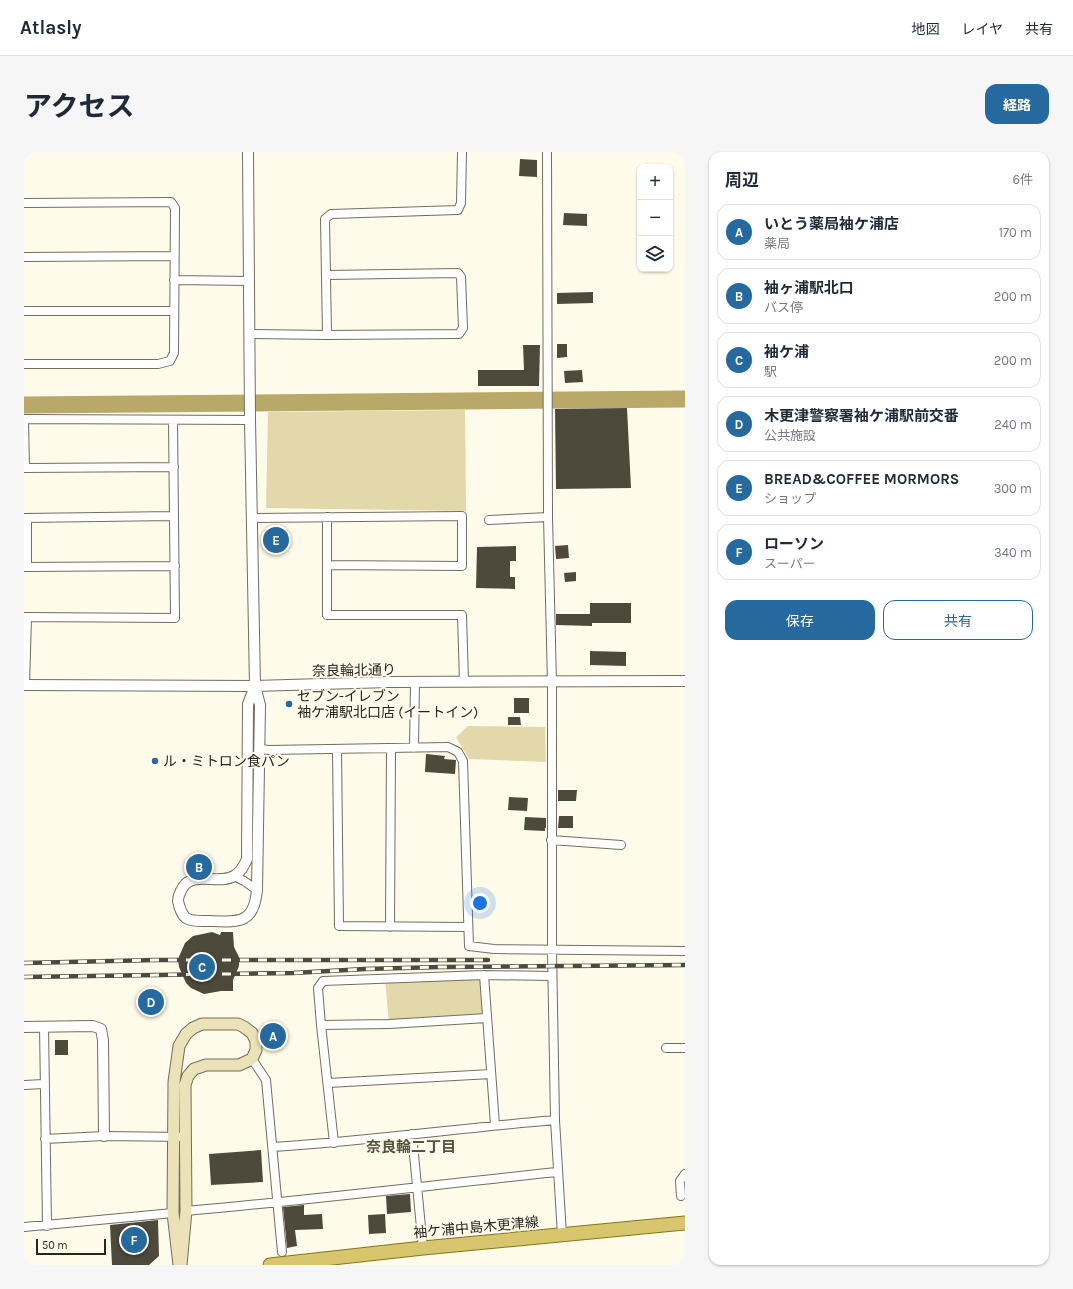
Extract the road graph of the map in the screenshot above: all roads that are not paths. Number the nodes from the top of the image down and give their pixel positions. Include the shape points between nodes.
1 (248, 152) edge
2 (462, 152) edge
3 (547, 152) edge
4 (24, 203) edge
5 (174, 256) junction
6 (24, 257) edge
7 (326, 275) junction
8 (174, 280) junction
9 (249, 281) junction
10 (24, 311) edge
11 (174, 311) junction
12 (249, 334) junction
13 (327, 335) junction
14 (24, 364) edge
15 (174, 420) junction
16 (250, 420) junction
17 (174, 467) junction
18 (24, 468) edge
19 (174, 516) junction
20 (327, 517) junction
21 (548, 517) junction
22 (26, 518) edge
23 (252, 518) junction
24 (489, 520) dead end
25 (327, 565) junction
26 (175, 566) junction
27 (25, 567) edge
28 (25, 617) edge
29 (415, 682) junction
30 (464, 682) junction
31 (685, 682) edge
32 (552, 683) junction
33 (25, 685) edge
34 (255, 686) junction
35 (391, 748) junction
36 (414, 748) junction
37 (260, 749) junction
38 (337, 749) junction
39 (551, 840) junction
40 (621, 845) dead end
41 (234, 876) junction
42 (257, 890) junction
43 (390, 927) junction
44 (468, 927) junction
45 (552, 950) junction
46 (685, 951) edge
47 (484, 975) junction
48 (552, 976) junction
49 (487, 1018) junction
50 (321, 1025) junction
51 (44, 1026) junction
52 (24, 1027) edge
53 (666, 1048) dead end
54 (685, 1048) edge
55 (252, 1059) junction
56 (491, 1074) junction
57 (328, 1083) junction
58 (44, 1084) junction
59 (24, 1085) edge
60 (555, 1120) junction
61 (495, 1125) junction
62 (412, 1134) junction
63 (104, 1136) junction
64 (174, 1137) junction
65 (185, 1137) junction
66 (45, 1139) junction
67 (334, 1143) junction
68 (273, 1147) junction
69 (557, 1172) junction
70 (685, 1174) edge
71 (418, 1186) junction
72 (681, 1196) dead end
73 (278, 1203) junction
74 (186, 1211) junction
75 (173, 1213) junction
76 (685, 1223) edge
77 (47, 1226) junction
78 (24, 1227) edge
79 (562, 1235) junction
80 (423, 1248) junction
81 (282, 1252) dead end
82 (329, 1262) edge
83 (180, 1265) edge
84 (270, 1265) edge

1 - 9 street
2 - 7 street via 461,203 458,210 330,214 326,219
3 - 21 street
4 - 5 street via 170,202 175,208
5 - 6 street
5 - 8 street
7 - 13 street
7 - 13 street via 458,273 461,277 463,328 459,334
8 - 9 street
8 - 11 street
9 - 12 street
10 - 11 street
11 - 14 street via 174,353 170,361 158,364
12 - 13 street
12 - 16 street
15 - 16 street
15 - 17 street
15 - 18 street via 24,420
16 - 23 street
17 - 18 street
17 - 19 street
19 - 22 street
19 - 26 street
20 - 23 street
20 - 25 street
20 - 25 street via 462,516 462,566
21 - 24 street
21 - 32 street
22 - 27 street
23 - 34 street
25 - 30 street via 327,614 462,615
26 - 27 street
26 - 28 street via 175,618
28 - 33 street
29 - 30 street, 奈良輪北通り
29 - 34 street, 奈良輪北通り
29 - 36 street
30 - 32 street, 奈良輪北通り
31 - 32 street, 奈良輪北通り
32 - 39 street
33 - 34 street, 奈良輪北通り
34 - 37 street via 260,705
34 - 41 street via 248,704 247,859 242,870
35 - 36 street
35 - 38 street
35 - 43 street
36 - 44 street via 448,747 458,752 463,761
37 - 38 street
37 - 42 street
38 - 43 street via 339,926
39 - 40 street
39 - 45 street
41 - 42 street
41 - 42 street via 190,880 179,892 181,911 193,920 242,920 254,909
43 - 44 street
44 - 45 street via 468,946
45 - 46 street
45 - 48 street
47 - 48 street
47 - 49 street
47 - 50 street via 322,981 318,988
48 - 60 street
49 - 50 street
49 - 56 street
50 - 57 street
51 - 52 street
51 - 58 street
51 - 63 street via 93,1026 101,1029
53 - 54 street
55 - 64 main road via 256,1041 252,1033 238,1024 202,1024 186,1034 179,1046 174,1082
55 - 65 main road via 239,1065 206,1065 194,1069 184,1085
55 - 68 street via 266,1080
56 - 57 street
56 - 61 street
57 - 67 street
58 - 59 street
58 - 66 street
60 - 61 street
60 - 69 street
61 - 62 street
62 - 67 street
62 - 71 street
63 - 64 street
63 - 66 street
64 - 65 street
64 - 75 main road
65 - 74 main road
66 - 77 street
67 - 68 street
68 - 73 street
69 - 71 street
69 - 79 street
70 - 72 street via 680,1181
71 - 73 street
71 - 80 street
73 - 74 street
73 - 81 street
74 - 83 main road
75 - 77 street
75 - 83 main road
76 - 79 main road, 袖ケ浦中島木更津線
77 - 78 street
79 - 80 main road, 袖ケ浦中島木更津線
80 - 82 main road, 袖ケ浦中島木更津線
82 - 84 main road, 袖ケ浦中島木更津線

